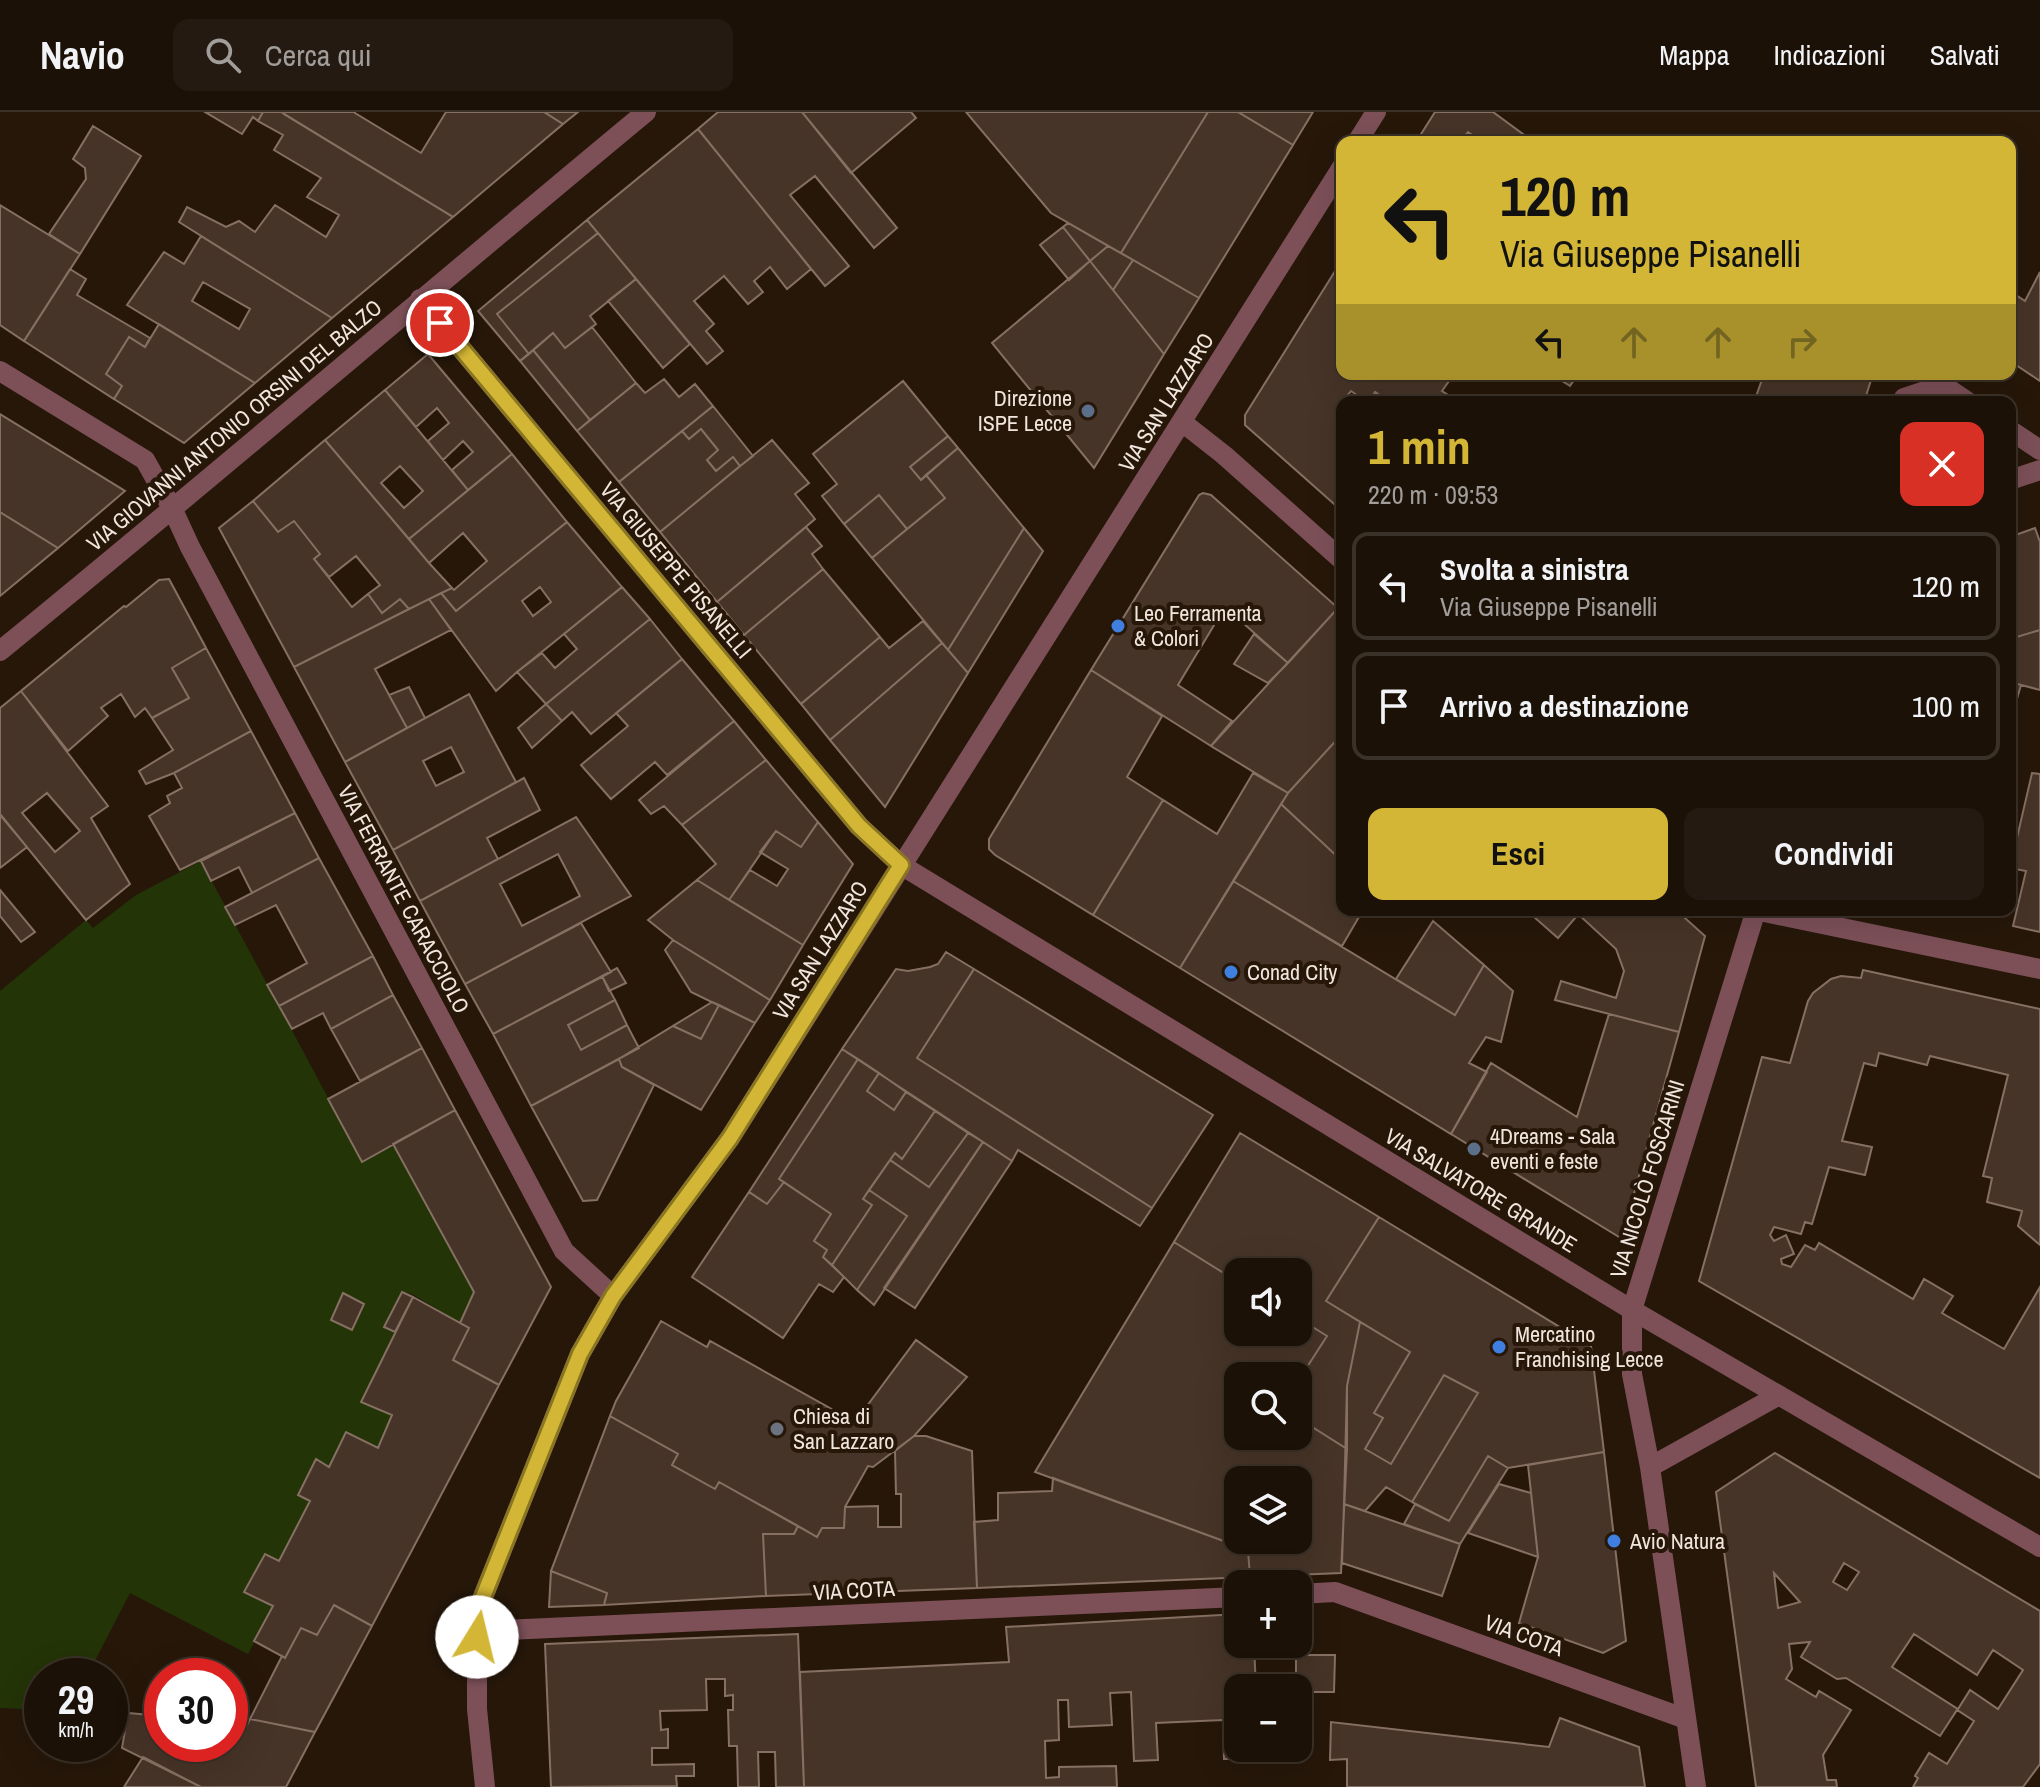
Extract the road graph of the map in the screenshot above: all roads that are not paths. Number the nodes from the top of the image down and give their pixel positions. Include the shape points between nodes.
1 (646, 112) edge
2 (1376, 112) edge
3 (1361, 136) edge
4 (1336, 177) edge
5 (420, 299) junction
6 (0, 371) edge
7 (1910, 396) edge
8 (1959, 396) edge
9 (1182, 422) junction
10 (2016, 434) edge
11 (2040, 450) edge
12 (2040, 470) edge
13 (2016, 478) edge
14 (173, 510) junction
15 (1336, 555) edge
16 (0, 651) edge
17 (901, 865) junction
18 (1754, 916) edge
19 (1785, 916) edge
20 (2040, 969) edge
21 (613, 1296) junction
22 (1632, 1310) junction
23 (1779, 1395) junction
24 (1650, 1467) junction
25 (2040, 1547) edge
26 (1312, 1593) edge
27 (1224, 1598) edge
28 (477, 1612) junction
29 (1686, 1719) junction
30 (485, 1787) edge
31 (1696, 1787) edge

1 - 5 street, VIA GIOVANNI ANTONIO ORSINI DEL BALZO
2 - 3 street
4 - 9 street, VIA SAN LAZZARO
5 - 14 street, VIA GIOVANNI ANTONIO ORSINI DEL BALZO
5 - 17 street, VIA GIUSEPPE PISANELLI via 849,814
6 - 14 street, VIA FERRANTE CARACCIOLO via 145,460
7 - 8 street via 1943,385
9 - 15 street
9 - 17 street, VIA SAN LAZZARO
10 - 11 street
12 - 13 street
14 - 16 street, VIA GIOVANNI ANTONIO ORSINI DEL BALZO
14 - 21 street, VIA FERRANTE CARACCIOLO via 564,1251
17 - 21 street, VIA SAN LAZZARO via 730,1138
17 - 22 street, VIA SALVATORE GRANDE
18 - 22 street, VIA NICOLÒ FOSCARINI
19 - 20 street
21 - 28 street, VIA SAN LAZZARO via 580,1354
22 - 23 street, VIA SALVATORE GRANDE
22 - 24 street, VIA NICOLÒ FOSCARINI via 1632,1374
23 - 24 street
23 - 25 street, VIA SALVATORE GRANDE
24 - 29 street, VIA NICOLÒ FOSCARINI
26 - 29 street, VIA COTA via 1335,1592
27 - 28 street, VIA COTA via 505,1630
28 - 30 street via 477,1709
29 - 31 street, VIA NICOLÒ FOSCARINI

